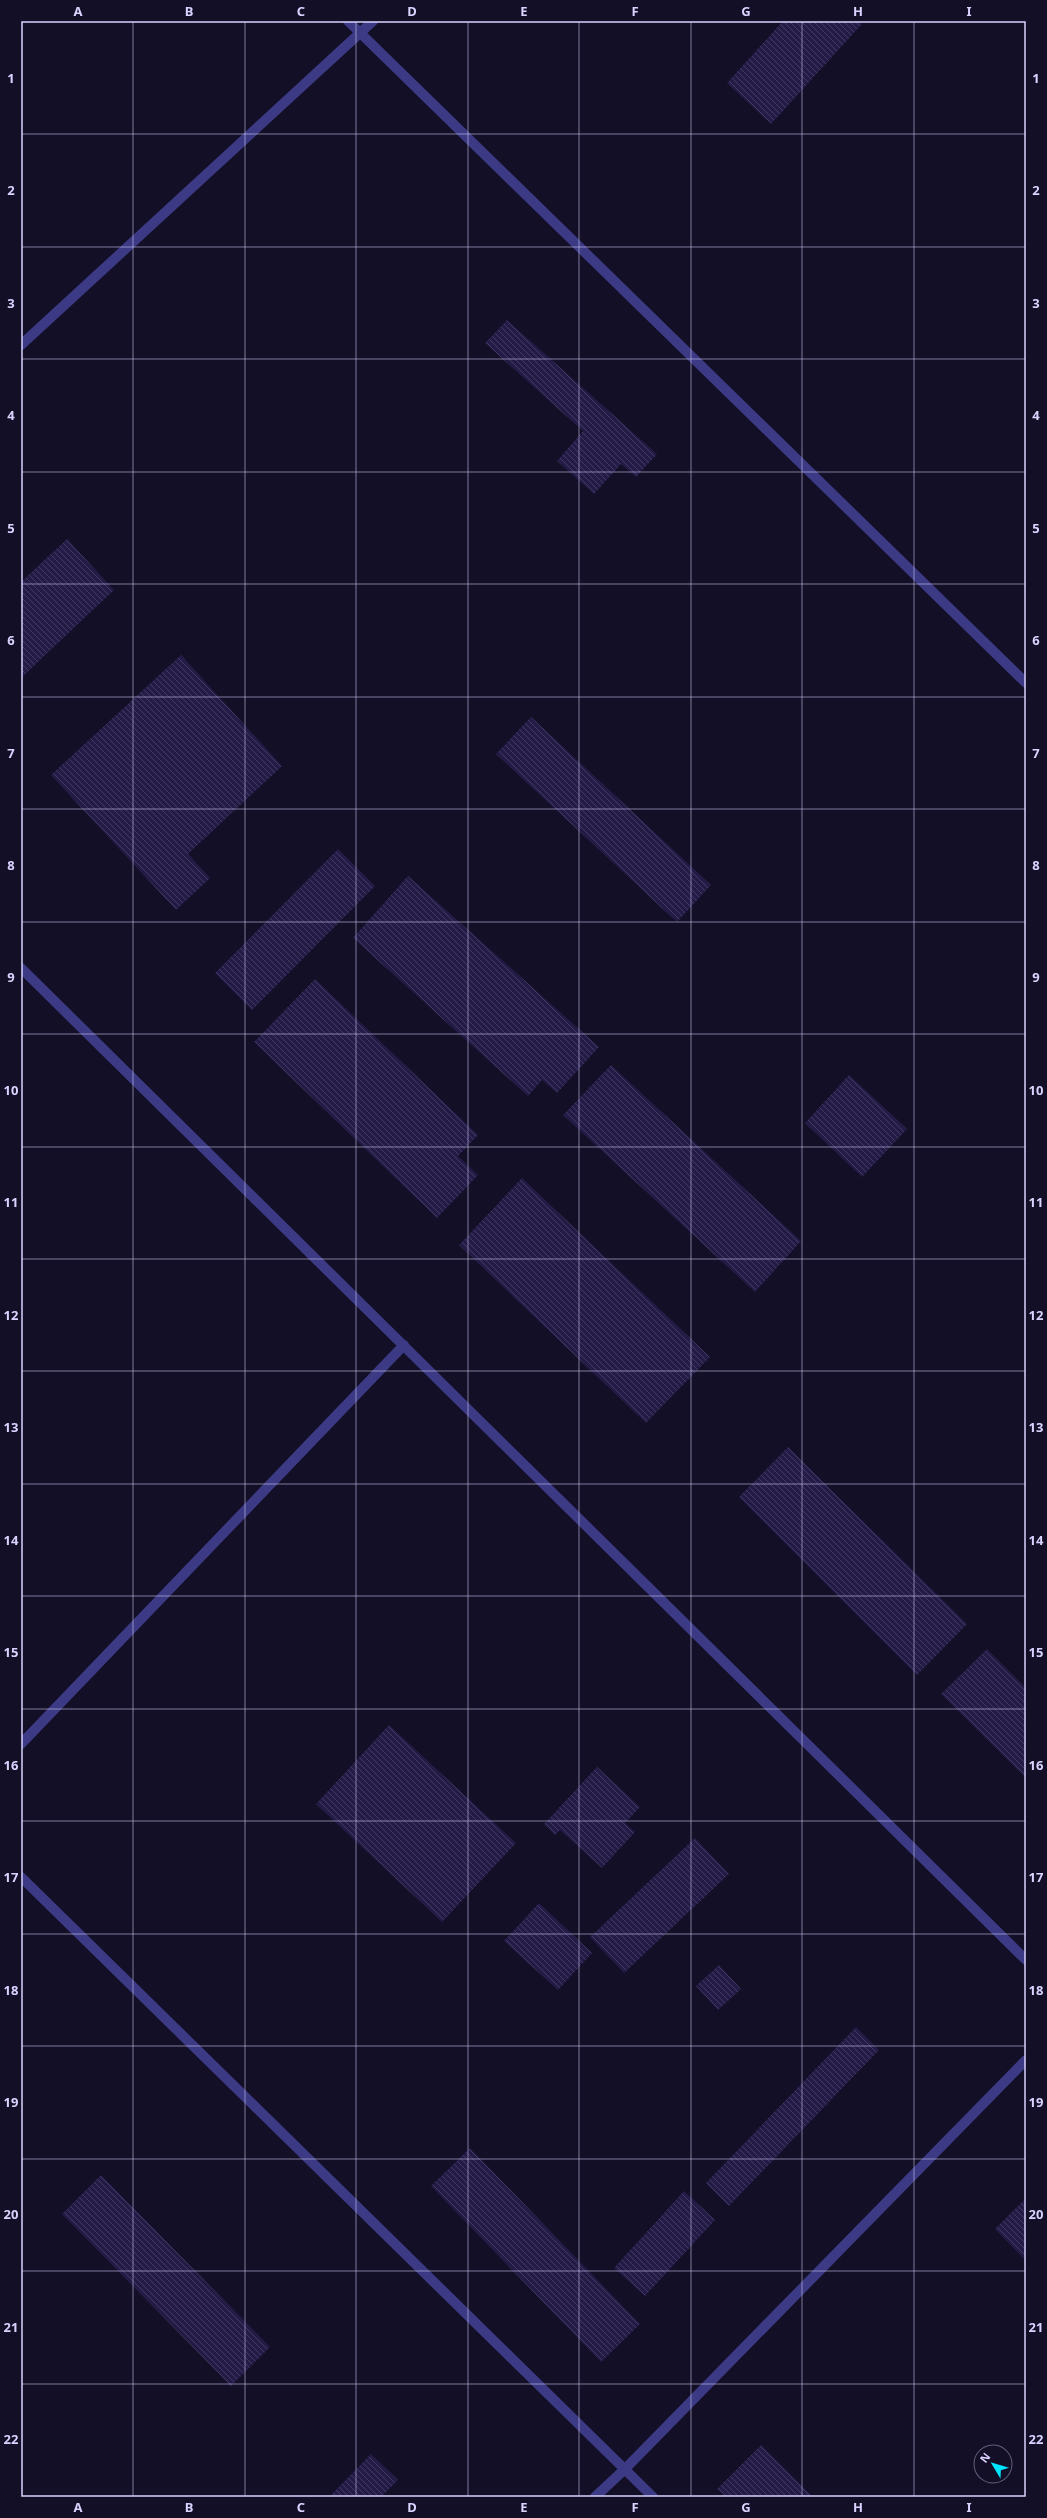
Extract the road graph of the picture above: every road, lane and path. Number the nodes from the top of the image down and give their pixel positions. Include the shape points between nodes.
1 (348, 21) edge
2 (373, 21) edge
3 (361, 33) junction
4 (21, 345) edge
5 (1026, 683) edge
6 (21, 968) edge
7 (404, 1345) junction
8 (21, 1744) edge
9 (21, 1877) edge
10 (1026, 1960) edge
11 (1026, 2060) edge
12 (625, 2469) junction
13 (595, 2497) edge
14 (653, 2497) edge

1 - 3 street
2 - 3 street
3 - 4 street
3 - 5 street
6 - 7 street
7 - 8 street
7 - 10 street
9 - 12 street
11 - 12 street
12 - 13 street
12 - 14 street

